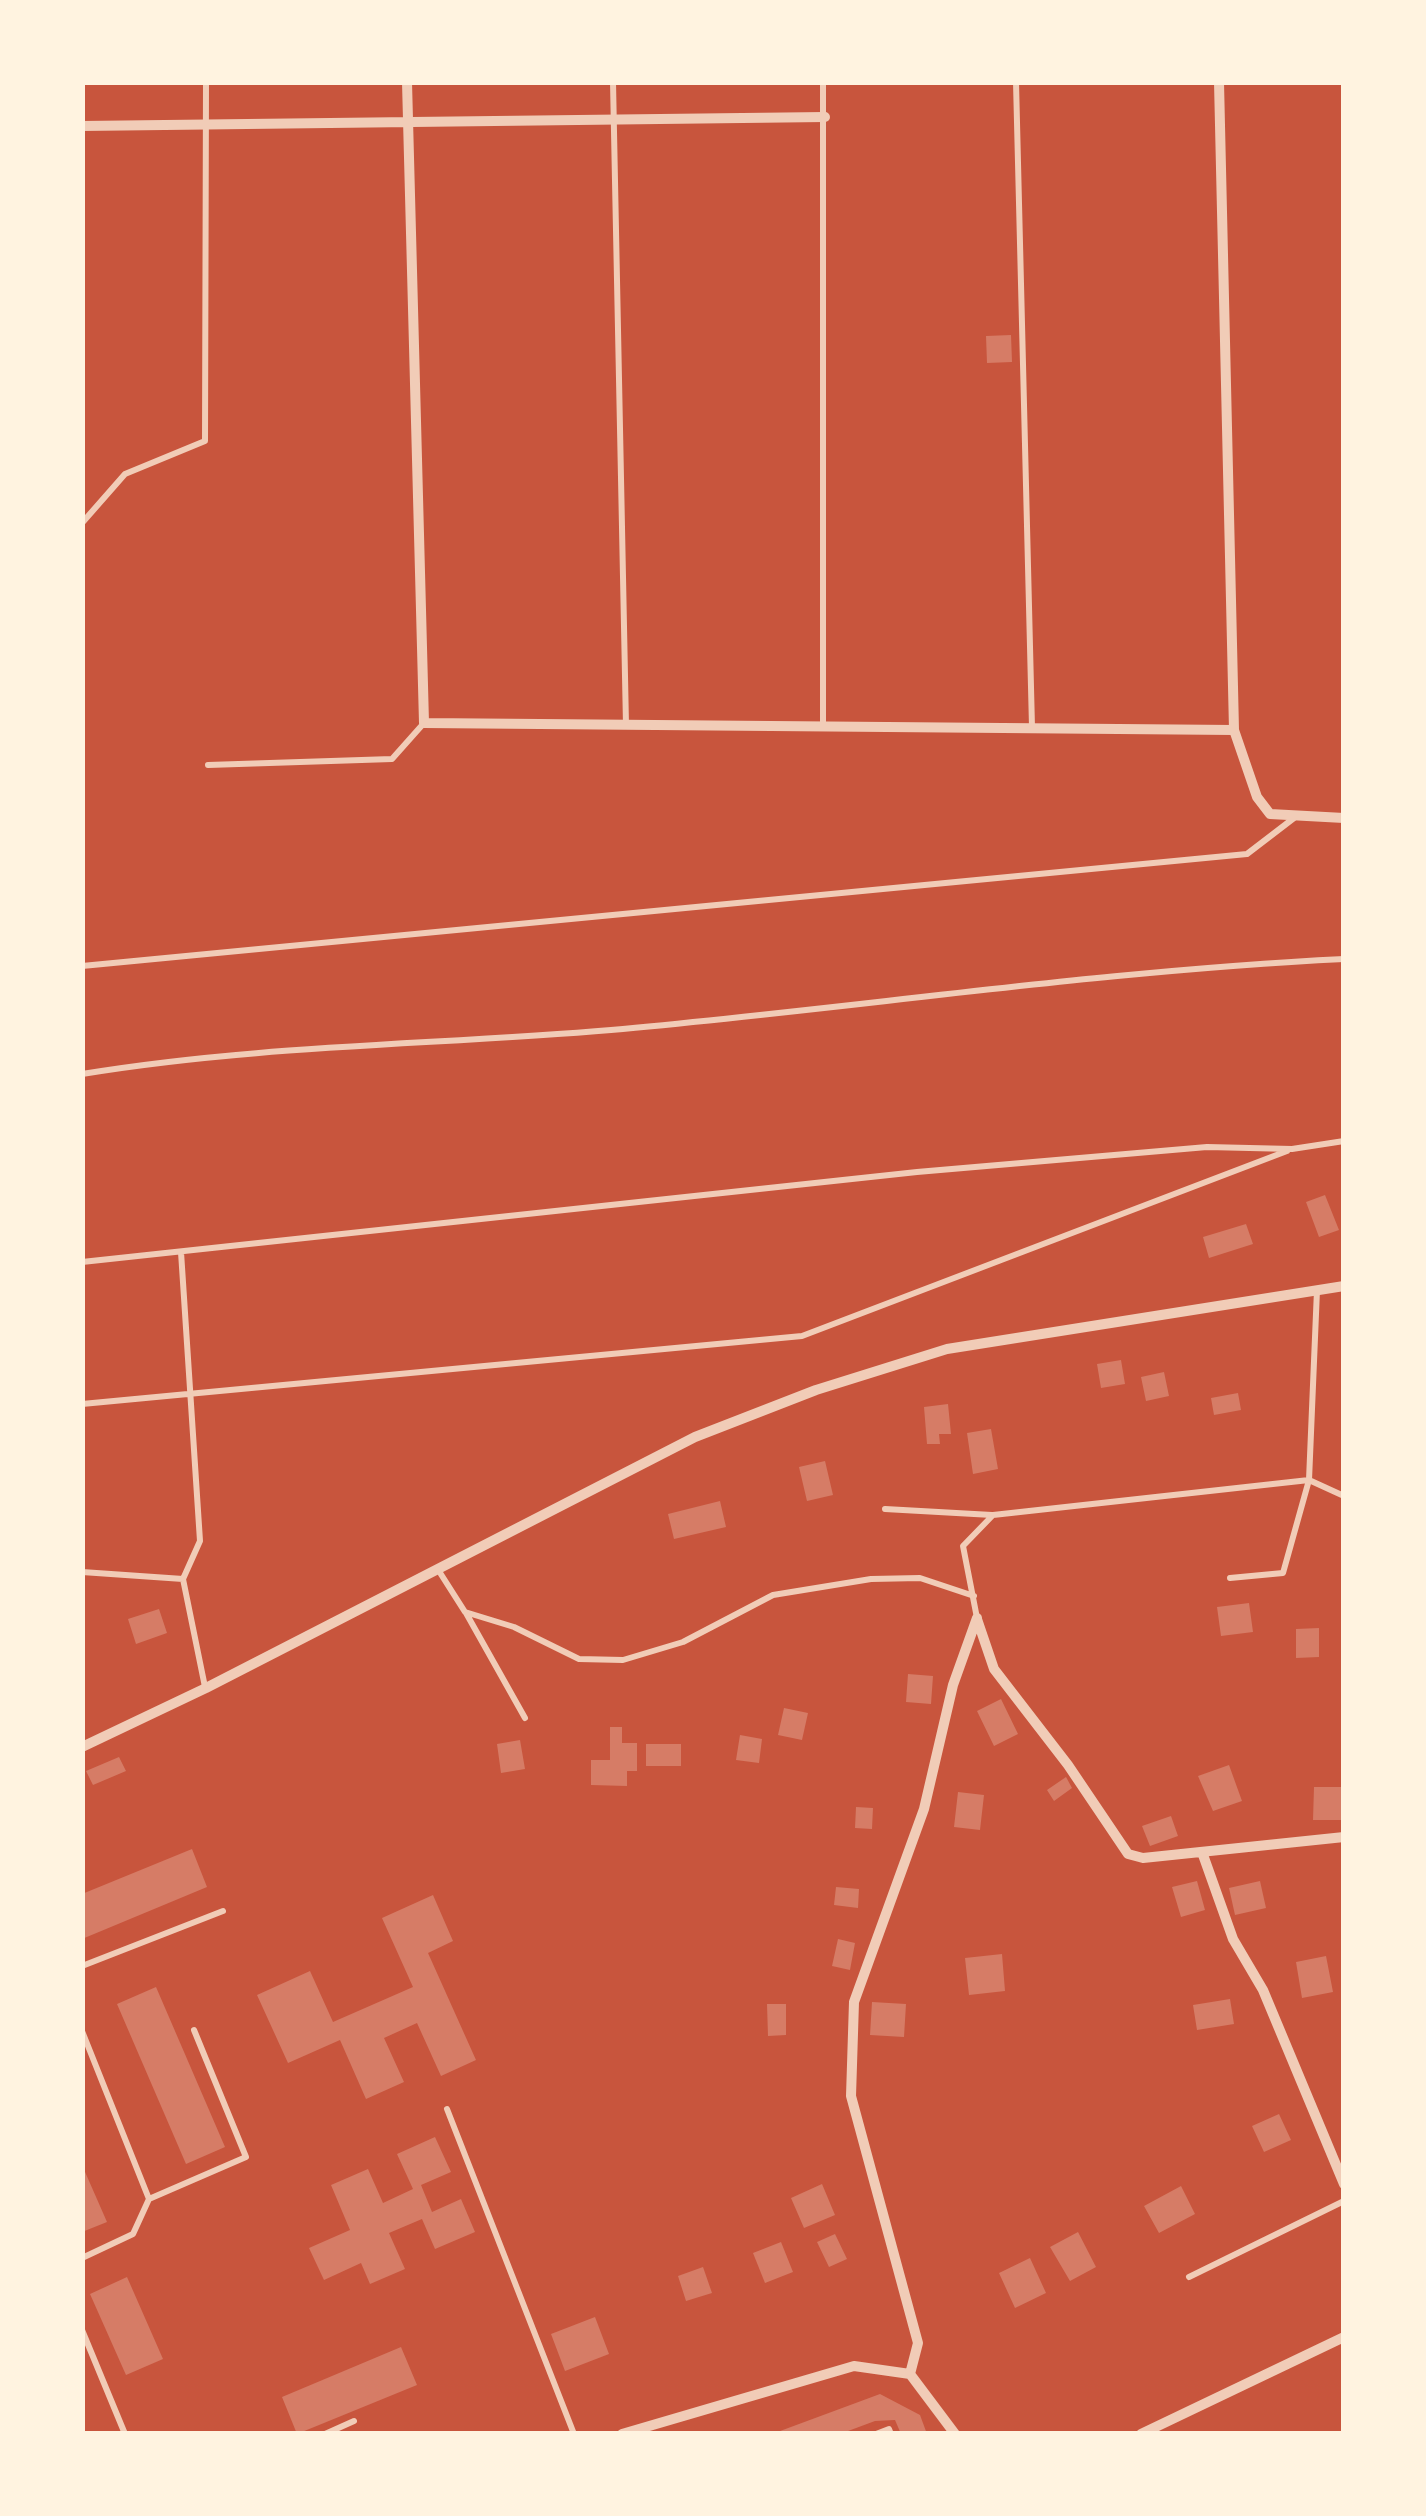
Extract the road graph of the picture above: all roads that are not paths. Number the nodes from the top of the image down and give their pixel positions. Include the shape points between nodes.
1 (206, 82) edge
2 (407, 82) edge
3 (613, 82) edge
4 (824, 82) edge
5 (1016, 82) edge
6 (1218, 82) edge
7 (825, 117) junction
8 (614, 121) junction
9 (408, 125) junction
10 (82, 126) edge
11 (207, 126) junction
12 (82, 523) edge
13 (424, 723) junction
14 (626, 725) junction
15 (823, 726) junction
16 (1032, 728) junction
17 (1234, 730) junction
18 (208, 765) dead end
19 (1294, 818) junction
20 (1344, 818) edge
21 (1344, 959) edge
22 (82, 966) edge
23 (82, 1074) edge
24 (1344, 1140) edge
25 (1292, 1149) junction
26 (182, 1252) junction
27 (82, 1262) edge
28 (1344, 1286) edge
29 (1316, 1288) junction
30 (191, 1395) junction
31 (82, 1404) edge
32 (1309, 1480) junction
33 (1344, 1496) edge
34 (885, 1510) dead end
35 (993, 1515) junction
36 (437, 1568) junction
37 (82, 1572) edge
38 (1230, 1578) dead end
39 (183, 1579) junction
40 (974, 1596) junction
41 (466, 1612) junction
42 (977, 1618) junction
43 (206, 1688) junction
44 (525, 1718) dead end
45 (82, 1746) edge
46 (1344, 1838) edge
47 (1202, 1852) junction
48 (223, 1911) dead end
49 (82, 1966) edge
50 (82, 2030) edge
51 (194, 2030) dead end
52 (447, 2109) dead end
53 (1344, 2184) edge
54 (149, 2199) junction
55 (1344, 2201) edge
56 (82, 2258) edge
57 (1189, 2276) dead end
58 (82, 2330) edge
59 (1344, 2337) edge
60 (910, 2374) junction
61 (354, 2420) dead end
62 (125, 2434) edge
63 (326, 2434) edge
64 (574, 2434) edge
65 (622, 2434) edge
66 (876, 2434) edge
67 (890, 2434) edge
68 (955, 2434) edge
69 (1141, 2434) edge

1 - 11 lane
2 - 9 street
3 - 8 lane
4 - 7 lane
5 - 16 lane
6 - 17 street
7 - 8 street
7 - 15 lane
8 - 9 street
8 - 14 lane
9 - 11 street
9 - 13 street
10 - 11 street
11 - 12 lane via 205,441 126,474
13 - 14 street
13 - 18 lane via 392,758
14 - 15 street
15 - 16 street
16 - 17 street
17 - 19 street via 1256,798 1270,814
19 - 20 street
19 - 22 lane via 1246,854
21 - 23 lane via 1199,966 610,1030 194,1055
24 - 25 lane
25 - 26 lane via 1207,1147 917,1172
25 - 30 lane via 802,1336
26 - 27 lane
26 - 30 lane
28 - 29 street
29 - 32 lane
29 - 36 street via 948,1349 816,1390 695,1437
30 - 31 lane
30 - 39 lane via 200,1541
32 - 33 lane
32 - 35 lane
32 - 38 lane via 1283,1573
34 - 35 lane
35 - 40 lane via 963,1546
36 - 41 lane
36 - 43 street
37 - 39 lane
39 - 43 lane
40 - 41 lane via 920,1578 773,1595 683,1642 623,1660 578,1659
40 - 42 lane
41 - 44 lane
42 - 47 street via 994,1669 1128,1854
42 - 60 street via 953,1684 924,1809 854,2002 851,2096 918,2342
43 - 45 street
46 - 47 street
47 - 53 street via 1233,1938 1263,1990
48 - 49 lane
50 - 54 lane
51 - 54 lane via 246,2157
52 - 64 lane
54 - 56 lane via 133,2234
55 - 57 lane
58 - 62 lane
59 - 69 street
60 - 65 street via 854,2366
60 - 68 street
61 - 63 lane
66 - 67 lane

